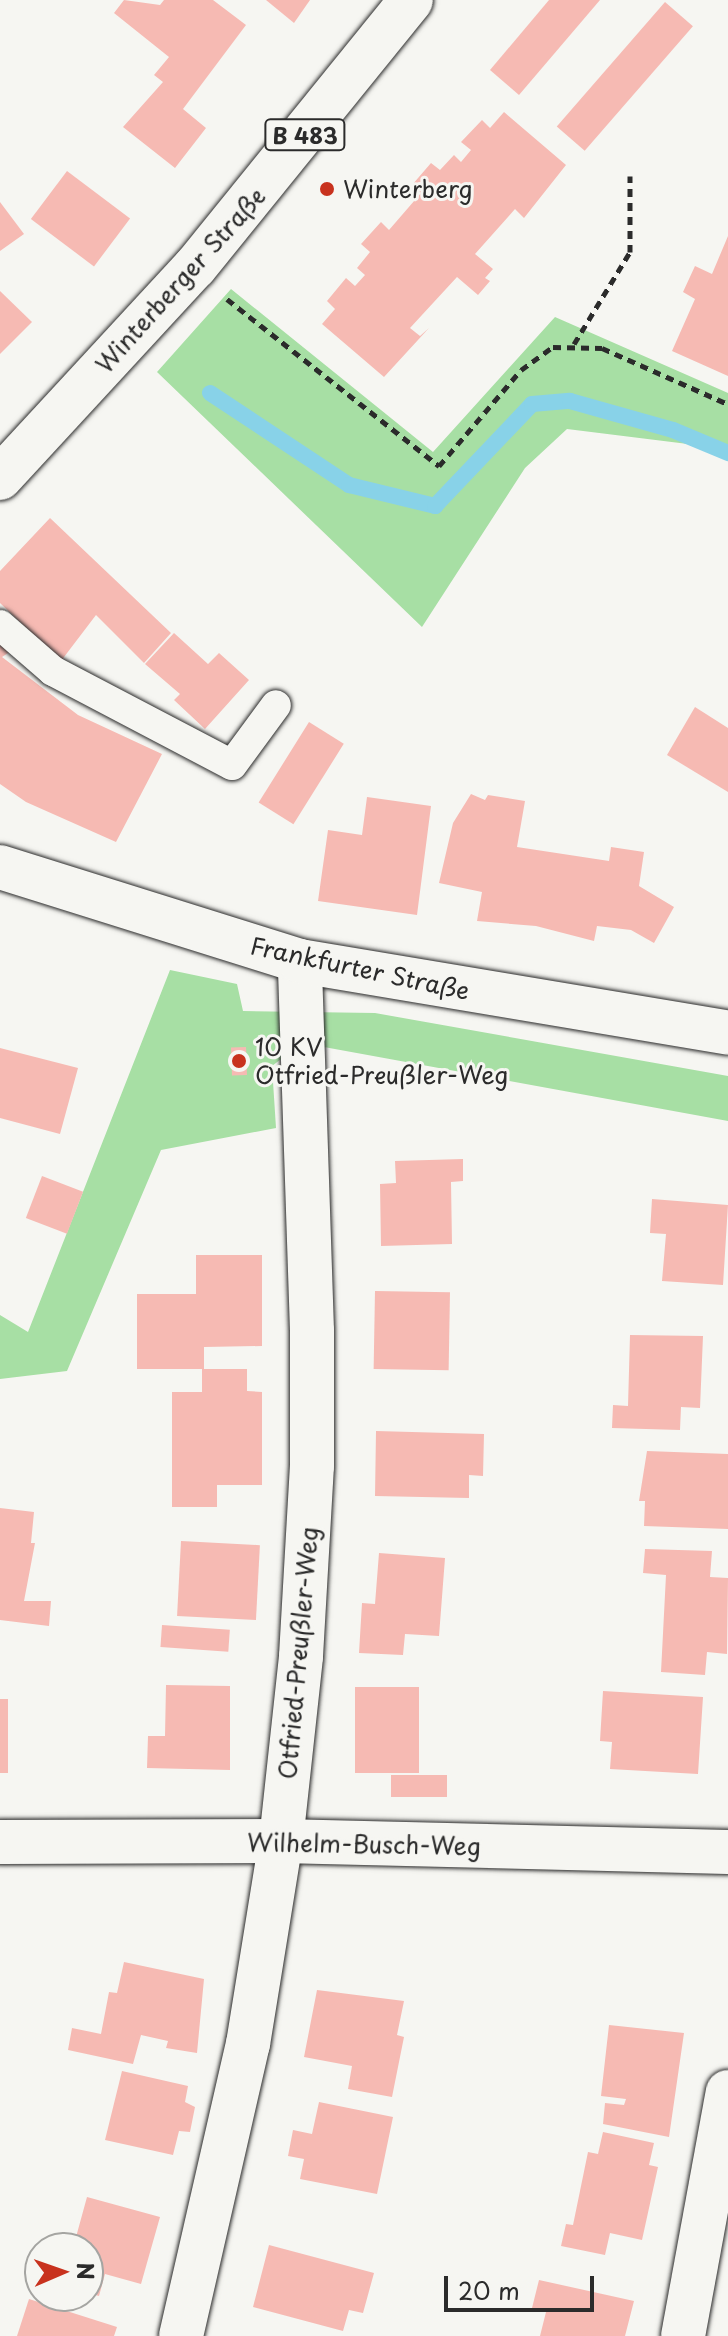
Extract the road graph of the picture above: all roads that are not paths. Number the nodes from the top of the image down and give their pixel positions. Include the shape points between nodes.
1 (411, 0) edge
2 (0, 478) edge
3 (0, 625) edge
4 (276, 705) dead end
5 (0, 867) edge
6 (300, 961) junction
7 (728, 1033) edge
8 (281, 1841) junction
9 (0, 1842) edge
10 (728, 1852) edge
11 (728, 2092) edge
12 (181, 2336) edge
13 (683, 2336) edge

1 - 2 street, Winterberger Straße / B 483 via 195,267
3 - 4 lane via 53,671 232,765
5 - 6 street, Frankfurter Straße
6 - 7 street, Frankfurter Straße
6 - 8 street, Otfried-Preußler-Weg via 312,1466 301,1656
8 - 9 street, Wilhelm-Busch-Weg
8 - 10 street, Wilhelm-Busch-Weg
8 - 12 street, Otfried-Preußler-Weg via 248,2044
11 - 13 street

